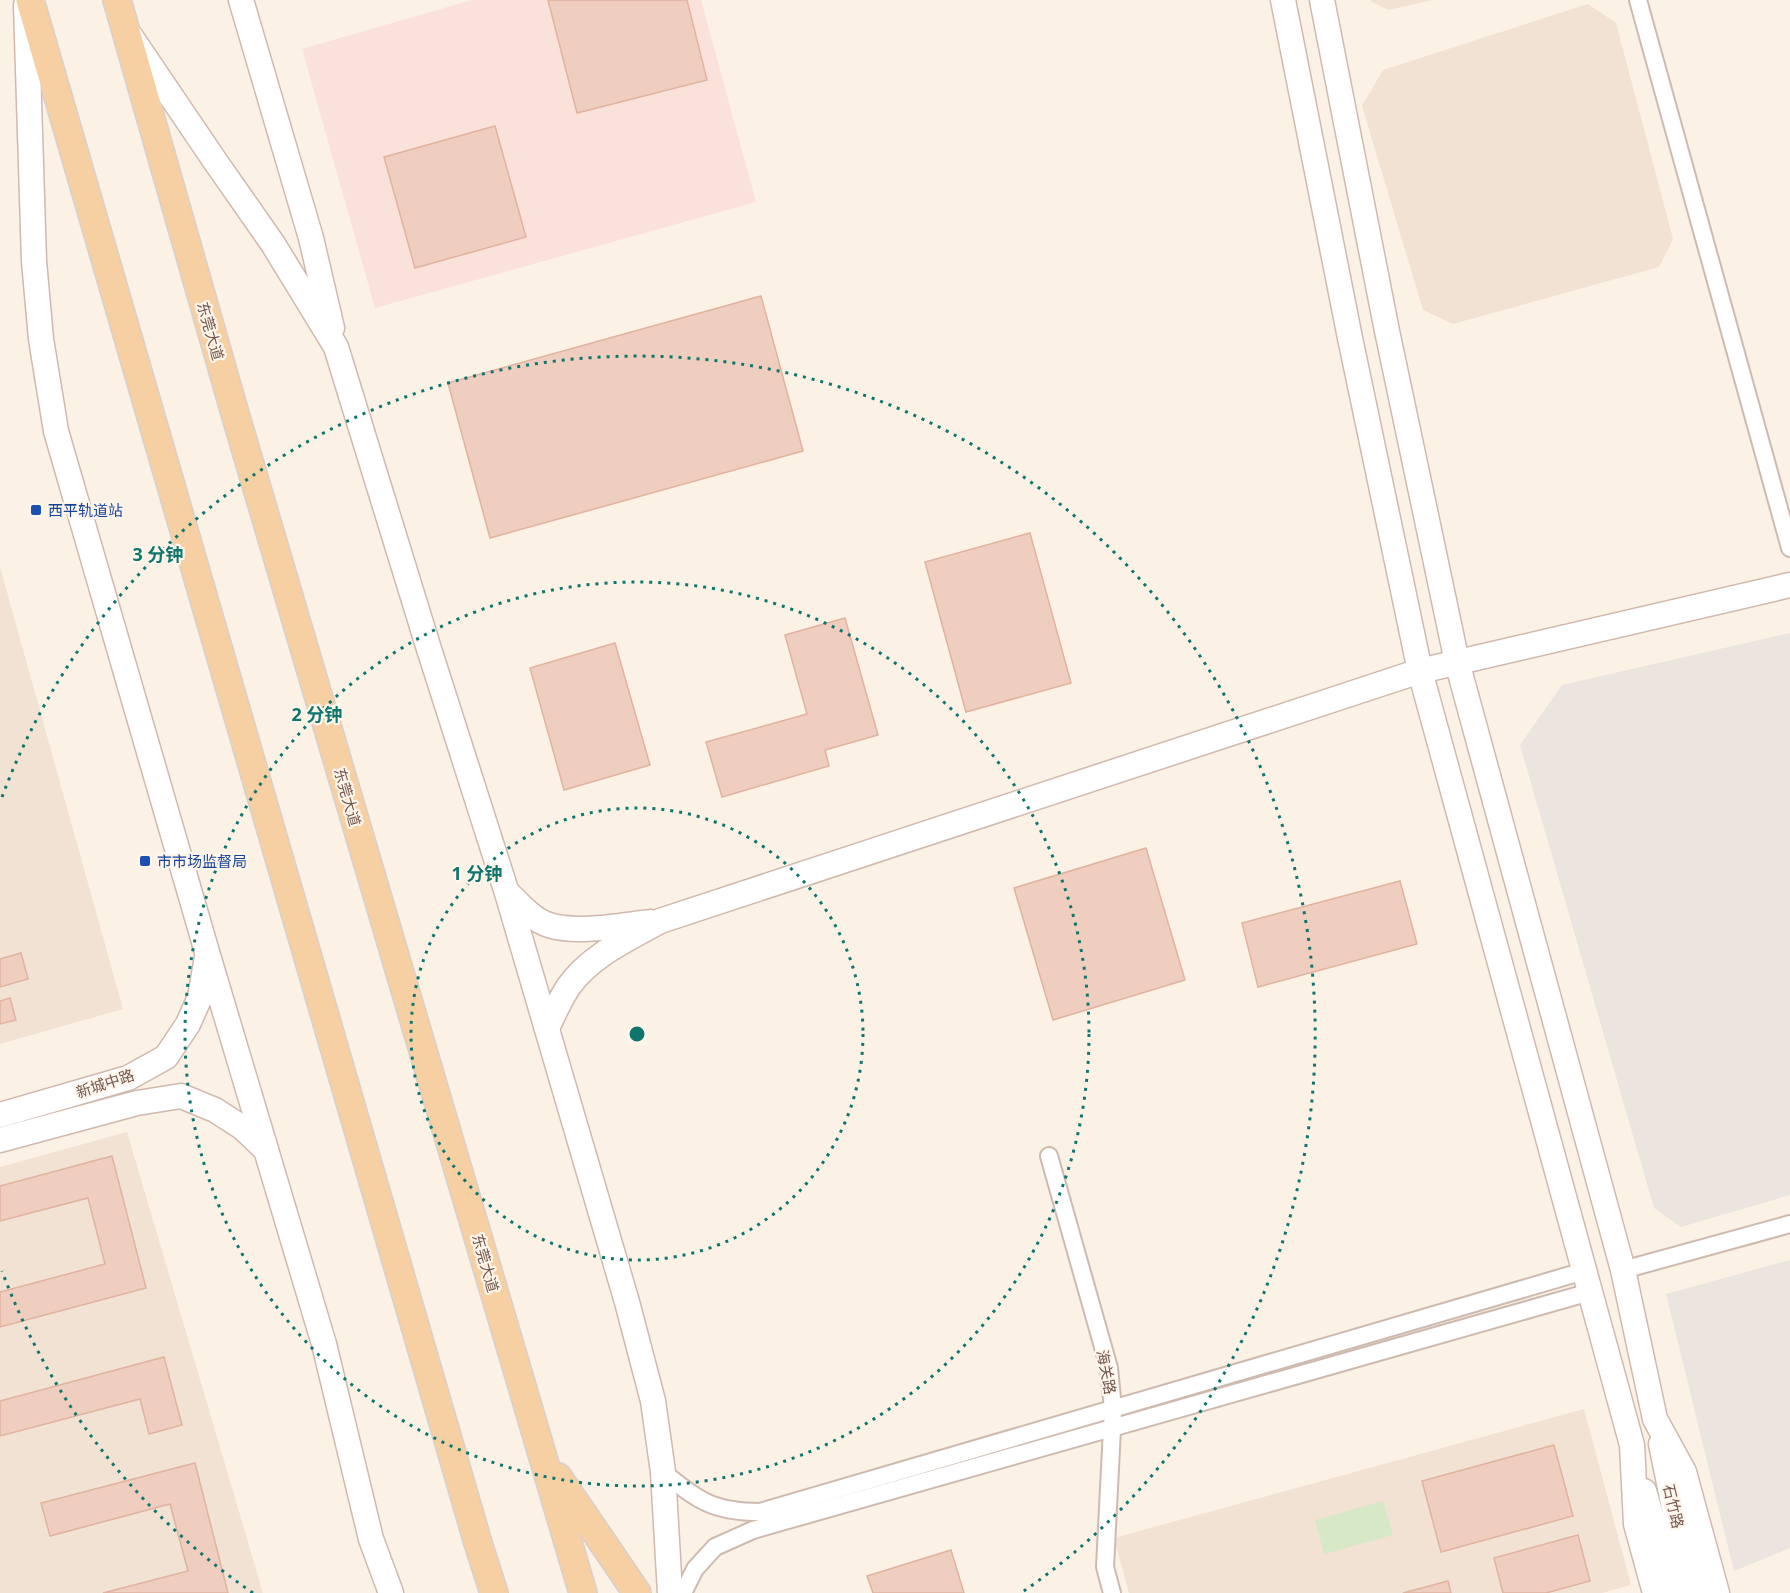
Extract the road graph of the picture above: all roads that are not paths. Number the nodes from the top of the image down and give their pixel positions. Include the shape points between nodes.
1 (28, 0) edge
2 (117, 0) edge
3 (242, 0) edge
4 (1283, 0) edge
5 (1322, 0) edge
6 (1638, 0) edge
7 (124, 26) junction
8 (336, 347) junction
9 (1790, 548) edge
10 (1790, 585) edge
11 (1457, 662) junction
12 (1420, 671) junction
13 (507, 893) junction
14 (660, 921) junction
15 (207, 952) junction
16 (547, 1028) junction
17 (0, 1115) edge
18 (0, 1140) edge
19 (267, 1152) junction
20 (1049, 1156) dead end
21 (1790, 1224) edge
22 (1623, 1270) junction
23 (1587, 1282) junction
24 (1113, 1409) junction
25 (1655, 1419) junction
26 (1112, 1428) junction
27 (1632, 1445) junction
28 (543, 1456) junction
29 (663, 1472) junction
30 (478, 1543) junction
31 (391, 1593) edge
32 (481, 1593) edge
33 (494, 1593) edge
34 (583, 1593) edge
35 (637, 1593) edge
36 (670, 1593) edge
37 (683, 1593) edge
38 (1112, 1593) edge
39 (1655, 1593) edge
40 (1674, 1593) edge
41 (1697, 1593) edge
42 (1717, 1593) edge

1 - 15 street via 34,261 41,339 56,431
1 - 30 main road
2 - 7 main road, 东莞大道
3 - 8 street via 311,238
4 - 12 street
5 - 11 street, 石竹路
6 - 9 street
7 - 8 street via 273,244
7 - 28 main road, 东莞大道
8 - 13 street
10 - 11 street
11 - 12 street
11 - 22 street, 石竹路
12 - 14 street
12 - 23 street
13 - 14 street via 549,925 579,929
13 - 16 street
14 - 16 street via 593,961 569,986
15 - 17 street, 新城中路 via 200,997 166,1057 128,1078
15 - 19 street
16 - 29 street via 650,1390
18 - 19 street, 新城中路 via 137,1103 181,1096 215,1110 243,1128
19 - 31 street via 324,1344 371,1539
20 - 24 street, 海关路 via 1109,1368
21 - 22 street
22 - 25 street, 石竹路
23 - 24 street
23 - 26 street
23 - 27 street
24 - 26 street, 海关路
24 - 29 street via 760,1512 735,1512 714,1506 688,1493
25 - 41 street, 石竹路
25 - 42 street via 1684,1472
26 - 37 street via 753,1530 715,1547 695,1569
26 - 38 street, 海关路 via 1105,1567
27 - 39 street via 1636,1524
27 - 40 street, 石竹路
28 - 34 main road, 东莞大道
28 - 35 main road
29 - 36 street
30 - 32 main road
30 - 33 main road

